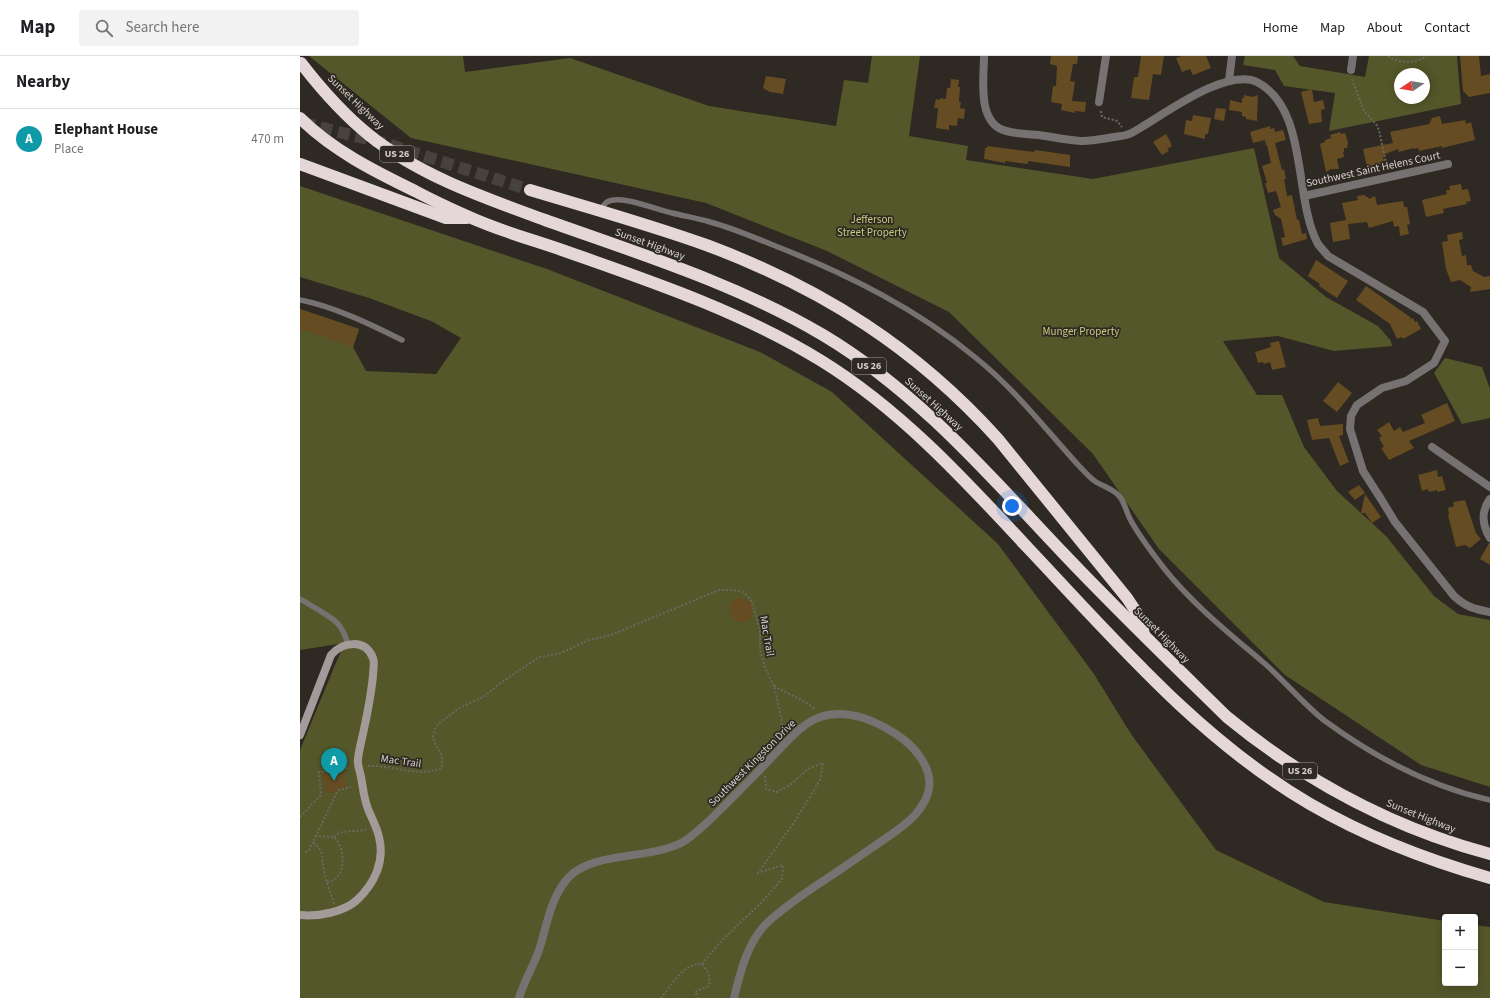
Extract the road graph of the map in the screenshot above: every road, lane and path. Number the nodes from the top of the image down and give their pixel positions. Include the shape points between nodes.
1 (984, 56) edge
2 (1106, 56) edge
3 (1232, 56) edge
4 (1353, 56) edge
5 (1388, 56) edge
6 (1427, 56) edge
7 (301, 63) dead end
8 (1351, 74) joint
9 (1229, 81) junction
10 (1099, 102) joint
11 (300, 118) edge
12 (1129, 135) junction
13 (300, 164) edge
14 (1448, 164) dead end
15 (1387, 167) dead end
16 (530, 190) tunnel mouth
17 (1304, 196) junction
18 (599, 211) junction
19 (470, 218) junction
20 (300, 300) edge
21 (402, 340) dead end
22 (1432, 448) dead end
23 (1490, 487) edge
24 (1490, 499) edge
25 (1490, 538) edge
26 (300, 599) edge
27 (1490, 612) edge
28 (1144, 635) junction
29 (348, 644) junction
30 (774, 686) junction
31 (822, 716) junction
32 (300, 735) edge
33 (772, 744) dead end
34 (368, 766) dead end
35 (763, 766) junction
36 (348, 768) dead end
37 (351, 787) dead end
38 (1490, 800) edge
39 (300, 817) edge
40 (375, 826) junction
41 (315, 836) junction
42 (334, 837) junction
43 (313, 842) junction
44 (305, 852) dead end
45 (1490, 854) edge
46 (1490, 878) edge
47 (327, 882) junction
48 (336, 911) junction
49 (300, 915) edge
50 (702, 964) junction
51 (519, 998) edge
52 (661, 998) edge
53 (698, 998) edge
54 (734, 998) edge

1 - 12 street via 985,107 988,116 998,127 1013,132 1082,141
2 - 10 street
3 - 9 street
4 - 8 street
5 - 6 path via 1404,63 1418,61
7 - 28 highway, Sunset Highway / US 26 via 338,106 369,135 426,171 471,192 737,291 823,335 858,358 914,402 974,458 1095,587
8 - 15 path via 1364,111 1379,130
9 - 12 street via 1207,88
9 - 17 street via 1256,82 1278,99 1288,116
10 - 12 path via 1102,117 1116,121
11 - 19 highway, US 26 via 343,153
13 - 19 highway via 446,218
14 - 17 street, Southwest Saint Helens Court
16 - 18 highway
17 - 27 street via 1313,232 1328,256 1423,312 1446,341 1434,363 1406,381 1382,388 1358,405 1351,416 1350,429 1363,471 1400,528 1463,604
18 - 28 highway via 708,246 779,275 838,307 901,348 976,414 998,439 1126,598 1141,619
18 - 38 lane via 610,201 626,201 709,221 805,258 869,287 905,307 977,358 1035,415 1093,480 1115,492 1122,499 1128,516 1140,536 1165,570 1324,720 1413,772 1447,788
19 - 46 highway, US 26 via 732,313 768,331 850,380 905,424 947,463 1143,669 1226,746 1304,800 1357,829 1422,857
20 - 21 lane via 362,321
22 - 23 street
24 - 25 street via 1483,520
26 - 29 lane via 336,622 342,628
28 - 45 highway, Sunset Highway / US 26 via 1227,717 1255,740 1314,780 1361,806 1402,824
29 - 32 street via 336,649 331,655
29 - 40 street via 368,649 374,662 370,701 358,760 364,796
30 - 31 path via 810,705
30 - 33 path, Mac Trail via 782,721
30 - 34 path, Mac Trail via 760,650 760,630 752,600 743,592 718,590 611,635 589,640 561,653 539,657 483,697 461,707 435,729 433,737 441,752 442,768 425,773
31 - 35 street, Southwest Kingston Drive via 794,734
31 - 54 street, Southwest Kingston Drive via 854,715 888,728 905,741 918,753 927,771 927,797 915,814 898,830 798,899 765,926 752,943
35 - 50 path via 766,789 777,792 790,785 808,769 823,763 820,780 758,873 783,865 782,879
35 - 51 street, Southwest Kingston Drive via 702,828 685,841 673,847 598,862 581,868 569,877 555,898 538,954
36 - 39 path via 319,772 321,795
37 - 41 path via 337,792
40 - 42 path via 359,831 341,831
40 - 48 street via 381,850 377,874 355,902
41 - 42 path
41 - 43 path
42 - 47 path via 338,840 342,864 338,876
43 - 44 path
43 - 47 path via 320,848
47 - 48 path
48 - 49 street
50 - 52 path via 690,965
50 - 53 path via 708,972 710,982 708,986 695,992

